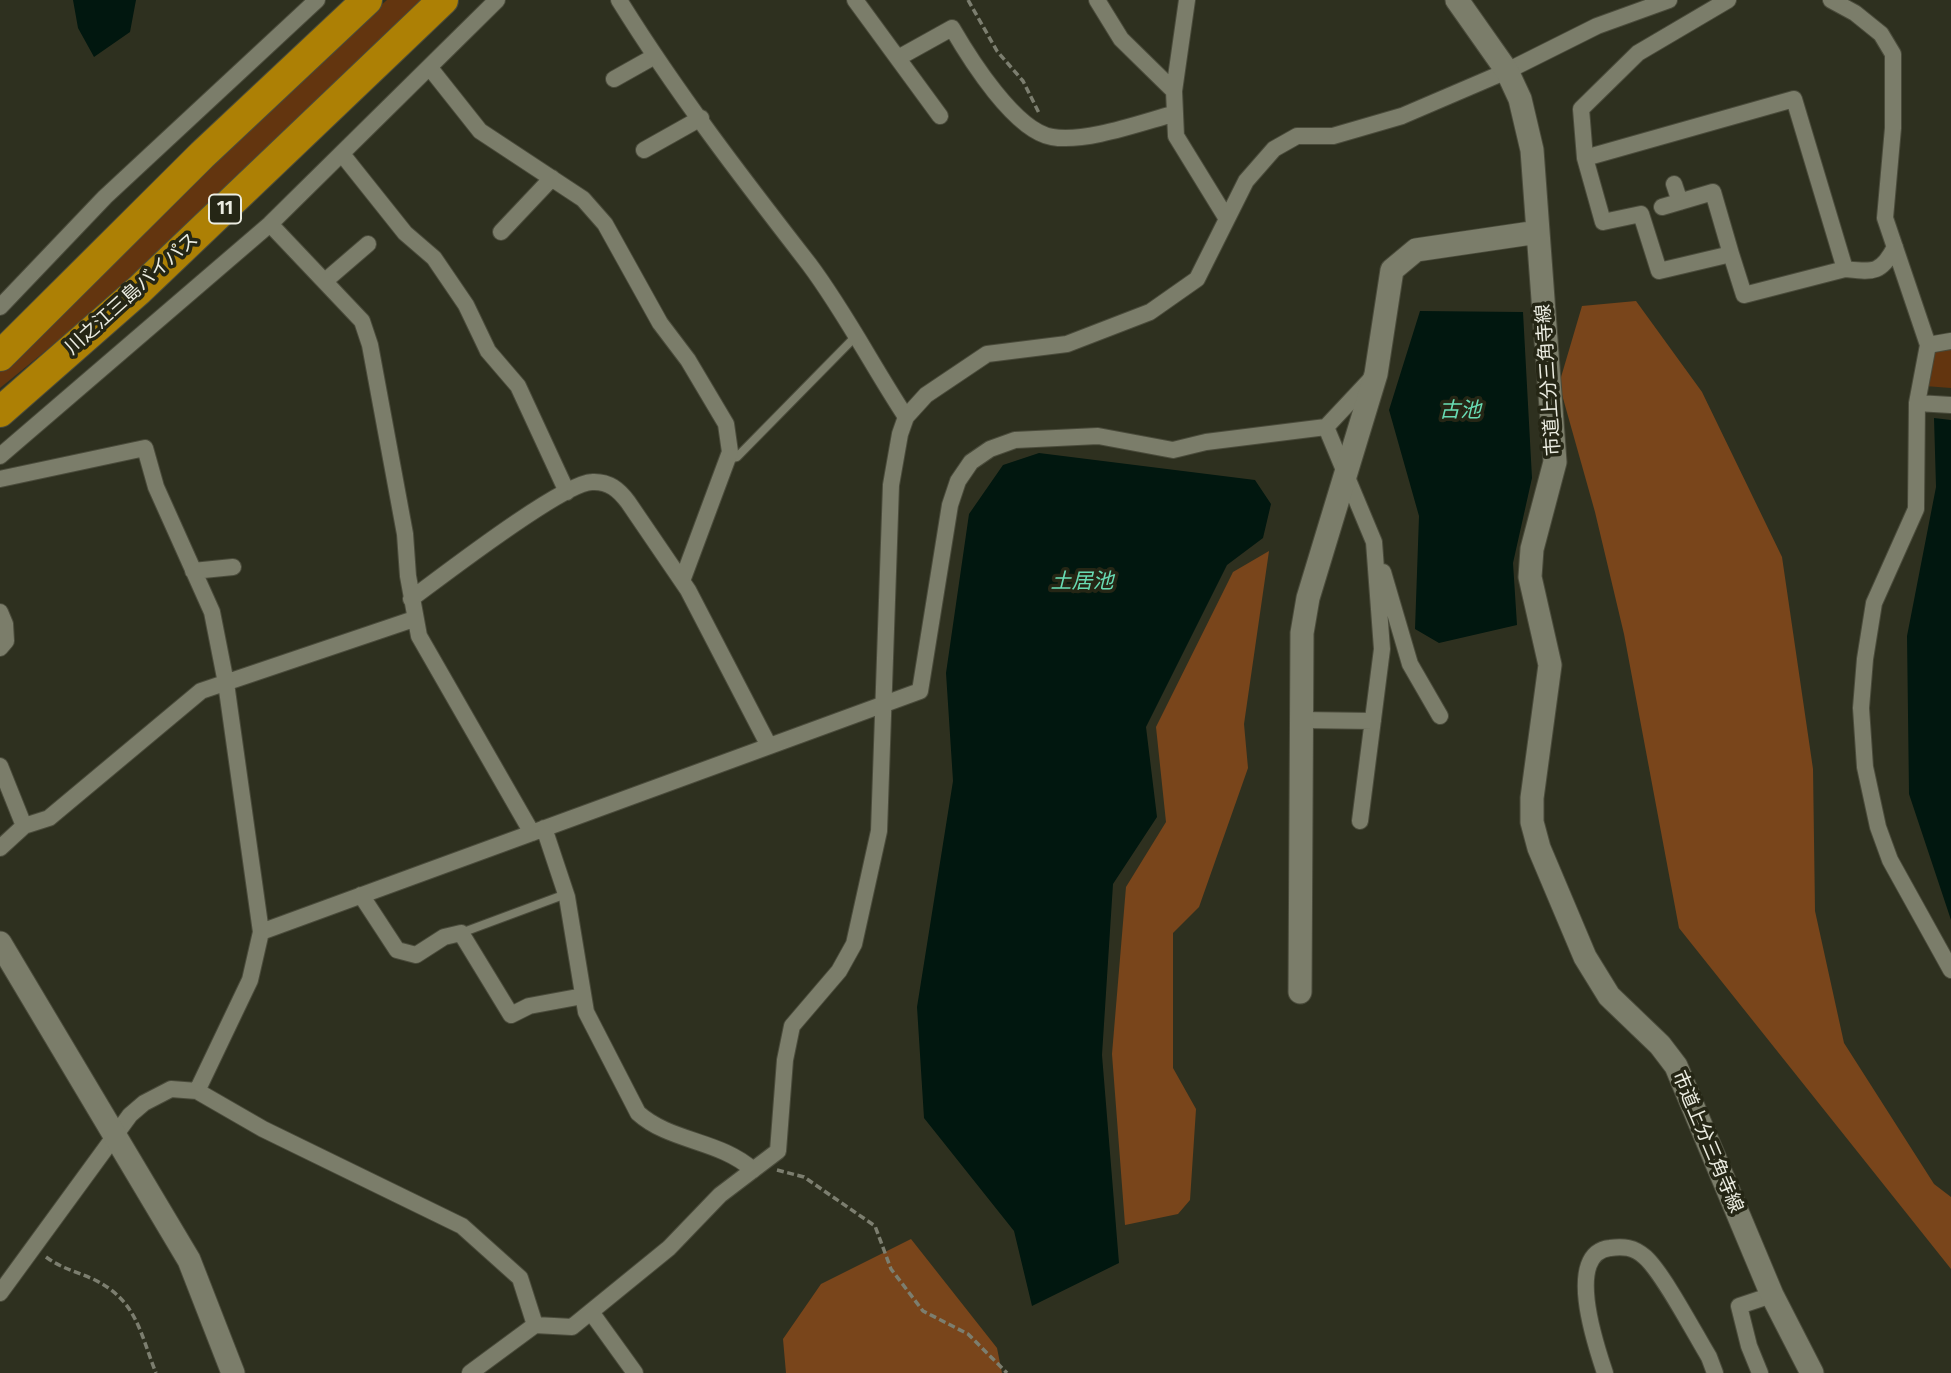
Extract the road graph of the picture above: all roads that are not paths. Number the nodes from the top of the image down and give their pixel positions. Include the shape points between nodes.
1 (317, 0) edge
2 (366, 0) edge
3 (443, 0) edge
4 (497, 0) edge
5 (619, 0) edge
6 (856, 0) edge
7 (1097, 0) edge
8 (1187, 0) edge
9 (1457, 0) edge
10 (1669, 0) edge
11 (1728, 0) edge
12 (1831, 0) edge
13 (655, 56) junction
14 (898, 58) junction
15 (430, 68) junction
16 (1507, 71) junction
17 (614, 79) dead end
18 (1174, 91) junction
19 (1173, 114) junction
20 (940, 116) dead end
21 (701, 118) junction
22 (644, 150) dead end
23 (342, 154) junction
24 (1585, 158) junction
25 (552, 178) junction
26 (1674, 184) dead end
27 (1680, 202) junction
28 (1662, 207) dead end
29 (1227, 219) junction
30 (270, 224) junction
31 (500, 232) dead end
32 (1538, 232) junction
33 (368, 244) dead end
34 (1895, 247) junction
35 (1731, 254) junction
36 (1845, 268) junction
37 (325, 281) junction
38 (0, 307) edge
39 (855, 337) junction
40 (1951, 341) edge
41 (1927, 345) junction
42 (0, 356) edge
43 (1376, 374) junction
44 (1917, 403) junction
45 (1951, 405) edge
46 (0, 412) edge
47 (906, 417) junction
48 (1326, 427) junction
49 (0, 456) edge
50 (728, 459) junction
51 (1346, 476) junction
52 (0, 479) edge
53 (568, 492) junction
54 (1374, 542) junction
55 (233, 567) dead end
56 (193, 571) junction
57 (681, 581) junction
58 (411, 599) junction
59 (0, 612) edge
60 (414, 619) junction
61 (0, 648) edge
62 (226, 683) junction
63 (883, 704) junction
64 (1440, 716) dead end
65 (1301, 720) junction
66 (1373, 721) junction
67 (769, 746) junction
68 (0, 765) edge
69 (1360, 821) dead end
70 (24, 827) junction
71 (538, 830) junction
72 (0, 848) edge
73 (566, 894) junction
74 (361, 895) junction
75 (261, 932) junction
76 (461, 933) junction
77 (0, 943) edge
78 (1951, 970) edge
79 (1300, 992) dead end
80 (583, 996) junction
81 (197, 1091) junction
82 (115, 1132) junction
83 (755, 1168) junction
84 (0, 1293) edge
85 (1772, 1294) junction
86 (591, 1312) junction
87 (535, 1325) junction
88 (233, 1373) edge
89 (470, 1373) edge
90 (635, 1373) edge
91 (1605, 1373) edge
92 (1715, 1373) edge
93 (1760, 1373) edge
94 (1812, 1373) edge

1 - 38 street via 105,197
2 - 42 highway
3 - 46 highway, 川之江三島バイパス / 11 via 149,280
4 - 15 street
5 - 13 street
6 - 14 street
7 - 18 street via 1121,39
8 - 18 street
9 - 16 street, 市道上分三角寺線
10 - 16 street via 1597,26
11 - 24 street via 1638,53 1581,109
12 - 34 street via 1881,34 1893,54 1894,116 1885,218
13 - 17 street
13 - 21 street
14 - 19 street via 953,28 980,75 1023,122 1051,137 1101,134
14 - 20 street
15 - 23 street
15 - 25 street via 480,131
16 - 29 street via 1402,116 1333,136 1297,136 1275,149 1246,181
16 - 32 street, 市道上分三角寺線 via 1520,99 1532,150
18 - 19 street
19 - 29 street via 1177,136
21 - 22 street
21 - 39 street via 810,265
23 - 30 street
23 - 53 street via 405,233 434,258 466,305 488,351 518,386
24 - 35 street via 1603,222 1641,214 1660,271
24 - 36 street via 1794,99
25 - 31 street
25 - 50 street via 583,199 605,224 660,323 726,424
26 - 27 street
27 - 28 street
27 - 35 street via 1713,192
29 - 47 street via 1197,279 1150,312 1067,344 987,354 926,395
30 - 37 street
30 - 49 street
32 - 43 street via 1416,250 1403,258 1392,270
32 - 85 street, 市道上分三角寺線 via 1555,461 1532,549 1530,577 1550,665 1532,821 1585,957 1609,996 1676,1066
33 - 37 street
34 - 36 street via 1887,263 1872,272
34 - 41 street
35 - 36 street via 1744,295
37 - 58 street via 362,321 370,345 405,534
39 - 47 street
39 - 50 lane via 737,457
40 - 41 street
41 - 44 street
43 - 48 street
43 - 51 street
44 - 45 street
44 - 78 street via 1916,509 1874,603 1862,720 1865,767 1878,827 1890,860
47 - 63 street via 891,485
48 - 51 street
48 - 63 street via 1173,450 1098,436 1016,440 990,449 971,462 950,505 920,691
50 - 57 street
51 - 54 street
51 - 65 street via 1306,610
52 - 56 street via 145,448 156,488
53 - 57 street via 592,482 619,490
53 - 58 street via 479,547
54 - 64 street via 1410,664
54 - 66 street via 1382,649
55 - 56 street
56 - 62 street via 212,612
57 - 67 street
58 - 60 street
59 - 61 street via 6,641
60 - 62 street
60 - 71 street via 419,636
62 - 70 street via 201,691 49,818
62 - 75 street
63 - 67 street
63 - 83 street via 878,831 854,944 839,971 792,1027 778,1151
65 - 66 street
65 - 79 street
66 - 69 street
67 - 71 street
68 - 70 street
70 - 72 street
71 - 73 street
71 - 74 street
73 - 76 lane
73 - 80 street
74 - 75 street
74 - 76 street via 397,950 416,955 444,937
75 - 81 street via 250,980
76 - 80 street via 511,1015 529,1006
77 - 82 street
80 - 83 street via 586,1012 638,1113 650,1124 738,1156
81 - 82 street via 171,1089 144,1103
81 - 87 street via 263,1129 462,1226 520,1278
82 - 84 street
82 - 88 street via 189,1260
83 - 86 street
85 - 93 street via 1739,1306
85 - 94 street, 市道上分三角寺線
86 - 87 street via 572,1327
86 - 90 street
87 - 89 street
91 - 92 street via 1584,1283 1588,1261 1603,1248 1625,1246 1645,1257

